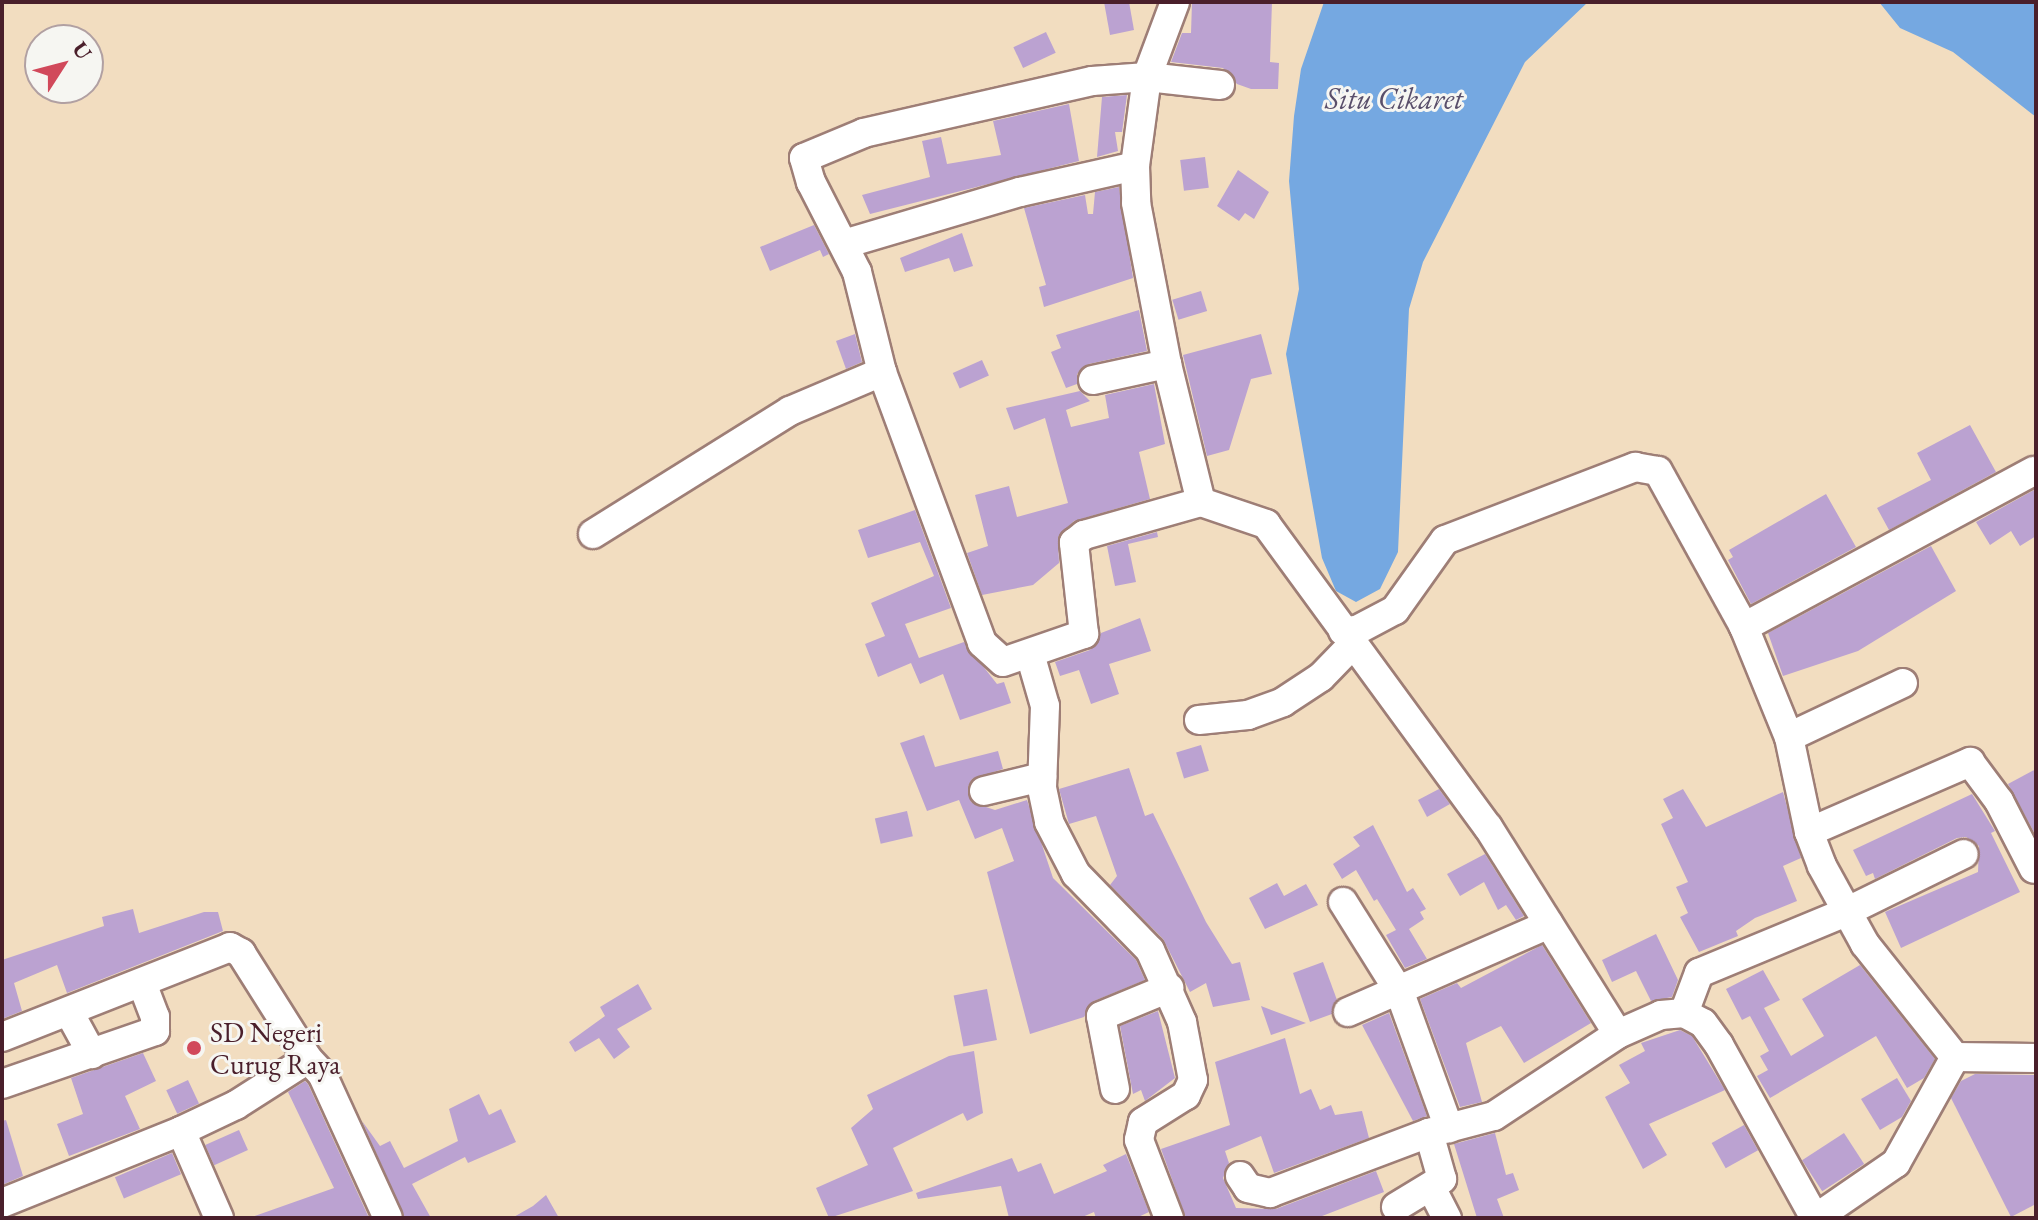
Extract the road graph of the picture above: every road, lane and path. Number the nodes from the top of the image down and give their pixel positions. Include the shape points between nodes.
1 (1175, 2) edge
2 (1147, 77) junction
3 (1220, 85) dead end
4 (1135, 166) junction
5 (844, 244) junction
6 (1167, 364) junction
7 (882, 372) junction
8 (1093, 380) dead end
9 (2034, 471) edge
10 (1201, 502) junction
11 (593, 534) dead end
12 (1744, 627) junction
13 (1348, 638) junction
14 (1030, 654) junction
15 (1903, 683) dead end
16 (1199, 720) dead end
17 (1789, 737) junction
18 (1042, 777) junction
19 (984, 791) dead end
20 (1809, 832) junction
21 (1964, 854) dead end
22 (2034, 869) dead end
23 (1343, 902) dead end
24 (1846, 912) junction
25 (1549, 924) junction
26 (142, 983) junction
27 (1169, 988) junction
28 (1400, 993) junction
29 (69, 1012) junction
30 (1348, 1012) dead end
31 (1684, 1013) junction
32 (1618, 1034) junction
33 (2, 1037) edge
34 (92, 1054) junction
35 (1955, 1057) junction
36 (2036, 1058) edge
37 (308, 1059) junction
38 (2, 1084) edge
39 (1115, 1089) dead end
40 (181, 1131) junction
41 (1439, 1131) junction
42 (1240, 1176) dead end
43 (1432, 1189) junction
44 (2, 1203) edge
45 (1396, 1207) dead end
46 (219, 1218) edge
47 (388, 1218) edge
48 (1169, 1218) edge
49 (1447, 1218) edge
50 (1816, 1218) edge

1 - 2 street
2 - 3 street
2 - 4 street
2 - 5 street via 1092,81 864,133 812,153 803,165
4 - 5 street via 1020,192
4 - 6 street via 1136,203
5 - 7 street via 865,296
6 - 8 street
6 - 10 street
7 - 11 street via 769,423
7 - 14 street via 982,643 1003,662
9 - 12 street
10 - 13 street via 1250,517 1277,534
10 - 14 street via 1078,538 1075,579 1084,634
12 - 13 street via 1667,480 1645,466 1445,540 1395,610
12 - 17 street
13 - 16 street via 1321,677 1283,702 1248,715
13 - 25 street via 1488,827
14 - 18 street via 1045,706
15 - 17 street
17 - 20 street
18 - 19 street
18 - 27 street via 1049,822 1061,851 1076,874 1150,950
20 - 22 street via 1970,762 1999,801
20 - 24 street
21 - 24 street
23 - 28 street
24 - 31 street via 1699,973
24 - 35 street via 1898,991
25 - 28 street
25 - 32 street
26 - 29 street
26 - 34 street via 155,1031
26 - 37 street via 230,947 241,953
27 - 39 street via 1101,1016
27 - 48 street via 1193,1080 1186,1095 1143,1122 1139,1140
28 - 30 street
28 - 41 street
29 - 33 street
29 - 34 street
31 - 32 street via 1661,1015
31 - 50 street via 1703,1023 1719,1045
32 - 41 street via 1516,1104
34 - 38 street
35 - 36 street
35 - 50 street via 1896,1163
37 - 40 street via 264,1082 236,1105
37 - 47 street via 329,1087
40 - 44 street
40 - 46 street
41 - 42 street via 1270,1193 1248,1188
41 - 43 street via 1442,1179
43 - 45 street
43 - 49 street

